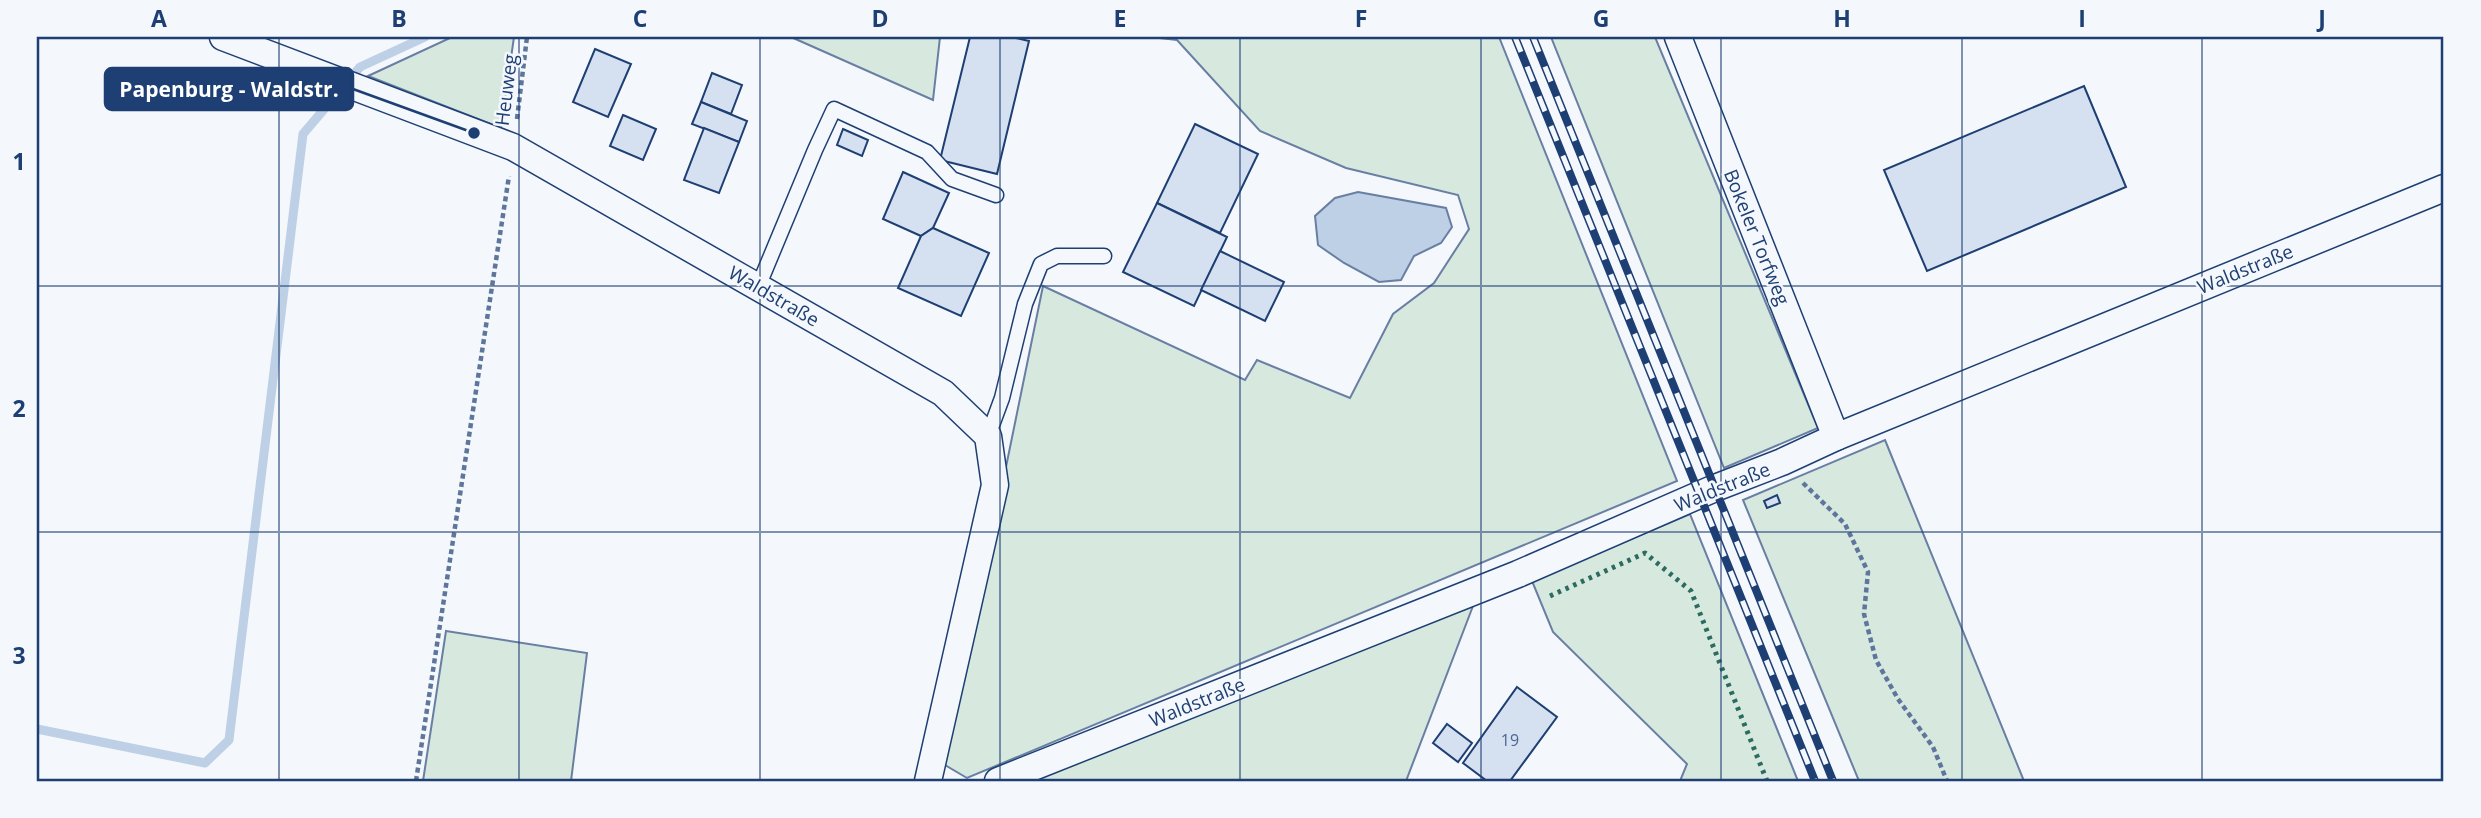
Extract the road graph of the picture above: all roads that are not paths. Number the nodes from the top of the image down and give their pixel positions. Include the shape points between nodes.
1 (223, 37) edge
2 (1678, 37) edge
3 (2444, 188) edge
4 (996, 195) dead end
5 (1104, 256) dead end
6 (758, 287) junction
7 (988, 436) junction
8 (1836, 437) junction
9 (928, 781) edge
10 (998, 781) edge

1 - 6 street, Waldstraße via 513,147
2 - 8 street, Bokeler Torfweg
3 - 8 street, Waldstraße
4 - 6 lane via 952,179 927,152 834,110
5 - 7 lane via 1057,256 1041,264 1024,304 1002,398
6 - 7 street, Waldstraße via 943,393
7 - 9 street via 995,485
8 - 10 street, Waldstraße via 1518,574

